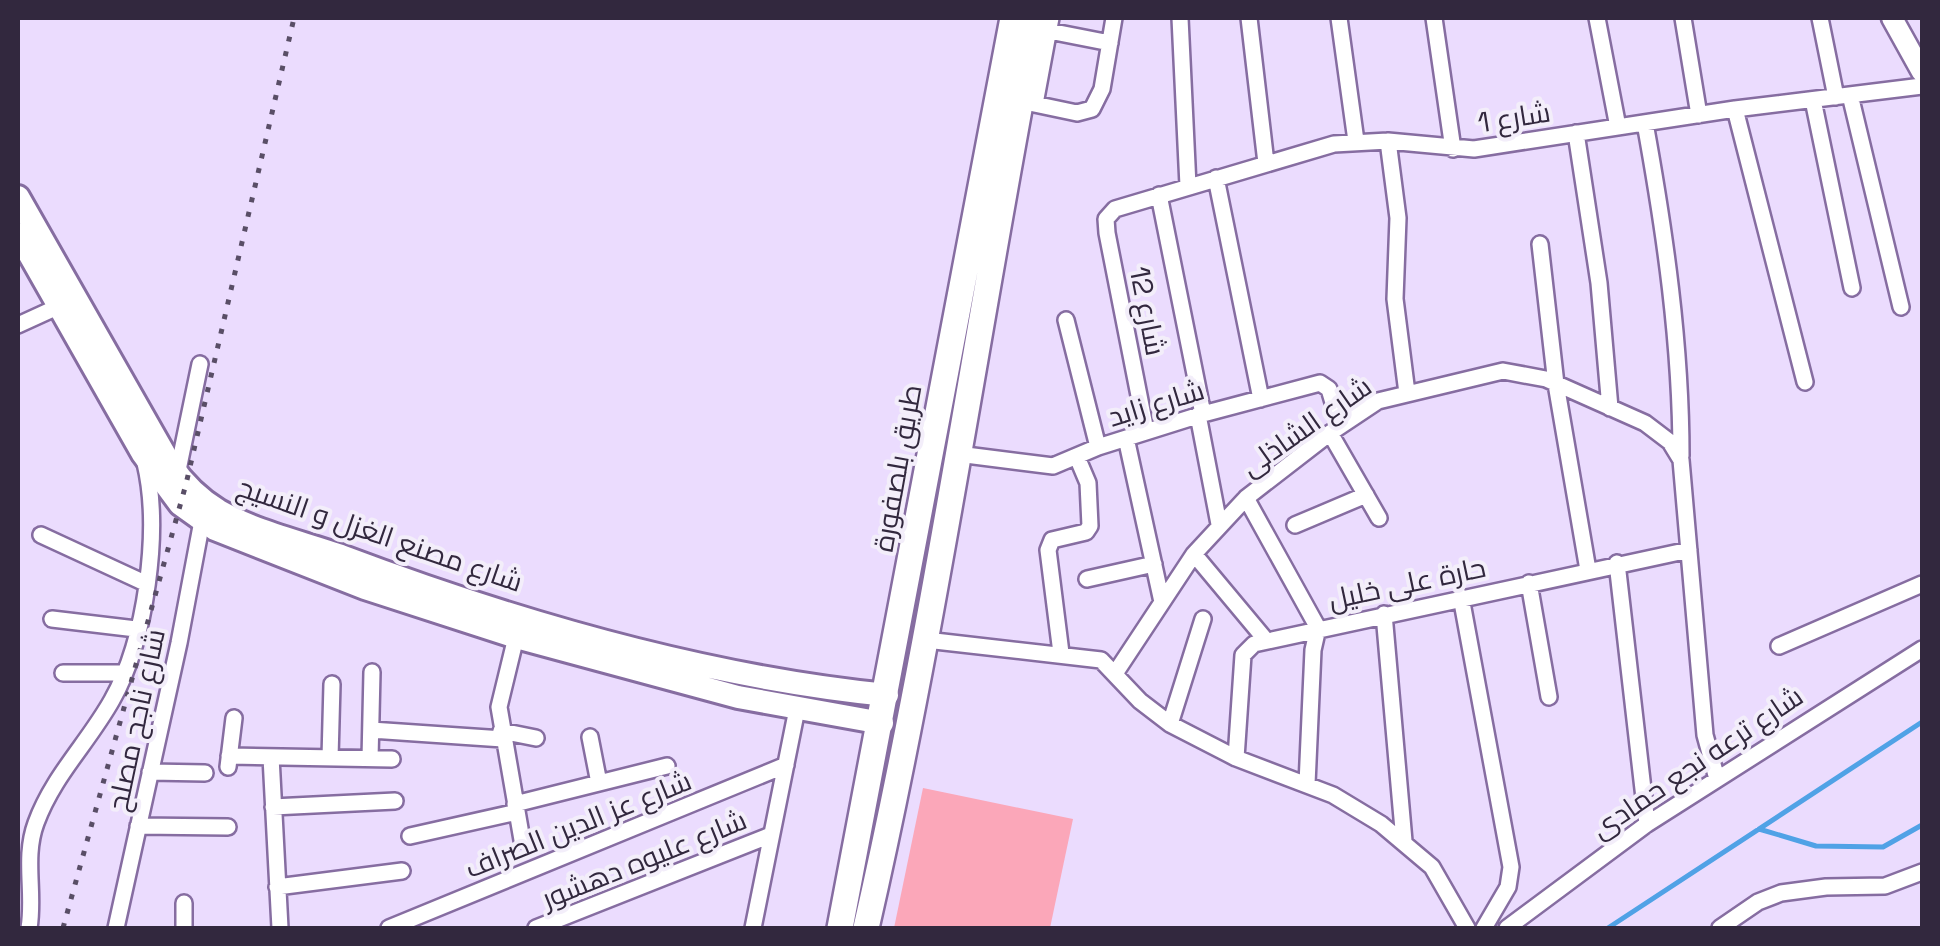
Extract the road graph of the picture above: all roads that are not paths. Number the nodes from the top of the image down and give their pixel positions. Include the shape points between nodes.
1 (1013, 18) edge
2 (1114, 18) edge
3 (1180, 18) edge
4 (1249, 18) edge
5 (1339, 18) edge
6 (1434, 18) edge
7 (1598, 18) edge
8 (1684, 18) edge
9 (1820, 18) edge
10 (1892, 18) edge
11 (1046, 22) edge
12 (1110, 43) junction
13 (1922, 72) edge
14 (1922, 86) edge
15 (1843, 96) junction
16 (1813, 100) junction
17 (1028, 103) junction
18 (1736, 109) junction
19 (1699, 114) junction
20 (1644, 123) junction
21 (1618, 126) junction
22 (1576, 133) junction
23 (1388, 140) junction
24 (1356, 141) junction
25 (1454, 149) junction
26 (1266, 163) junction
27 (1216, 178) junction
28 (1188, 186) junction
29 (1160, 195) junction
30 (18, 196) edge
31 (1121, 207) joint
32 (26, 243) edge
33 (1540, 244) dead end
34 (1852, 288) dead end
35 (68, 302) junction
36 (1901, 307) dead end
37 (1066, 320) dead end
38 (18, 324) edge
39 (949, 352) junction
40 (975, 356) junction
41 (200, 364) dead end
42 (1805, 382) dead end
43 (1556, 384) junction
44 (1407, 392) junction
45 (1261, 399) junction
46 (1610, 408) junction
47 (1201, 414) junction
48 (1335, 430) junction
49 (1146, 432) junction
50 (1126, 438) junction
51 (1098, 447) junction
52 (143, 454) junction
53 (958, 454) junction
54 (1077, 457) junction
55 (1681, 460) junction
56 (177, 475) junction
57 (1366, 495) junction
58 (1246, 498) junction
59 (1379, 518) dead end
60 (202, 521) junction
61 (1219, 524) junction
62 (1295, 525) dead end
63 (41, 535) dead end
64 (1688, 550) junction
65 (1194, 554) junction
66 (309, 556) junction
67 (1617, 563) junction
68 (1154, 564) junction
69 (1588, 570) junction
70 (1087, 579) dead end
71 (1529, 583) junction
72 (147, 584) junction
73 (1922, 584) edge
74 (1461, 597) junction
75 (426, 598) junction
76 (1162, 602) junction
77 (1384, 614) junction
78 (52, 619) dead end
79 (1203, 619) dead end
80 (1318, 628) junction
81 (136, 629) junction
82 (516, 637) junction
83 (926, 640) junction
84 (1264, 640) junction
85 (1779, 646) dead end
86 (1922, 650) edge
87 (1061, 653) junction
88 (620, 654) junction
89 (125, 672) junction
90 (372, 672) dead end
91 (1116, 672) junction
92 (62, 674) dead end
93 (744, 674) junction
94 (332, 684) dead end
95 (887, 695) junction
96 (738, 697) junction
97 (1549, 697) dead end
98 (797, 709) junction
99 (234, 718) dead end
100 (882, 723) junction
101 (1170, 724) junction
102 (371, 730) junction
103 (502, 735) junction
104 (590, 737) dead end
105 (536, 738) dead end
106 (271, 757) junction
107 (330, 758) junction
108 (1236, 758) junction
109 (370, 759) junction
110 (392, 759) dead end
111 (786, 765) junction
112 (667, 766) dead end
113 (150, 772) junction
114 (205, 772) dead end
115 (1717, 779) junction
116 (599, 783) junction
117 (1308, 784) junction
118 (395, 801) dead end
119 (273, 806) junction
120 (516, 808) junction
121 (39, 816) junction
122 (1646, 824) junction
123 (138, 826) junction
124 (228, 828) dead end
125 (18, 832) edge
126 (771, 835) junction
127 (410, 836) dead end
128 (522, 840) dead end
129 (1404, 841) junction
130 (402, 872) dead end
131 (1922, 872) edge
132 (277, 887) junction
133 (184, 903) dead end
134 (30, 928) edge
135 (116, 928) edge
136 (184, 928) edge
137 (280, 928) edge
138 (390, 928) edge
139 (536, 928) edge
140 (752, 928) edge
141 (840, 928) edge
142 (866, 928) edge
143 (1467, 928) edge
144 (1484, 928) edge
145 (1507, 928) edge
146 (1720, 928) edge

1 - 39 main road, طريق بلصفورة
2 - 12 street
3 - 28 street
4 - 26 street
5 - 24 street
6 - 25 street
7 - 21 street
8 - 19 street
9 - 15 street
10 - 13 street
11 - 12 street
11 - 17 main road, طريق بلصفورة
12 - 17 street via 1092,109 1077,113
14 - 15 street, شارع 1
15 - 16 street, شارع 1
15 - 36 street
16 - 18 street, شارع 1
16 - 34 street
17 - 40 main road, طريق بلصفورة
18 - 19 street, شارع 1
18 - 42 street
19 - 20 street, شارع 1
20 - 21 street, شارع 1
20 - 55 street via 1667,254
21 - 22 street, شارع 1
22 - 25 street, شارع 1
22 - 46 street
23 - 24 street, شارع 1
23 - 25 street, شارع 1
23 - 44 street via 1398,218 1395,300
24 - 26 street, شارع 1
26 - 27 street, شارع 1
27 - 28 street, شارع 1
27 - 45 street
28 - 29 street, شارع 1
29 - 31 street, شارع 1
29 - 47 street
30 - 32 main road, شارع مصنع الغزل و النسيج
31 - 49 street, شارع 12 via 1108,213 1106,226
32 - 35 main road, شارع مصنع الغزل و النسيج
33 - 43 street
35 - 38 street
35 - 52 main road, شارع مصنع الغزل و النسيج
35 - 56 main road, شارع مصنع الغزل و النسيج
37 - 51 street
39 - 40 main road
39 - 95 main road, طريق بلصفورة
40 - 53 main road, طريق بلصفورة
41 - 56 street
43 - 44 street, شارع الشاذلى via 1502,371
43 - 46 street, شارع الشاذلى
43 - 69 street
44 - 48 street, شارع الشاذلى via 1378,401
45 - 47 street, شارع زايد
45 - 48 street, شارع زايد via 1326,385
46 - 55 street, شارع الشاذلى via 1661,434
47 - 49 street, شارع زايد
47 - 61 street
48 - 57 street
48 - 58 street, شارع الشاذلى
49 - 50 street, شارع زايد
50 - 51 street, شارع زايد
50 - 68 street
51 - 54 street, شارع زايد
52 - 60 main road, شارع مصنع الغزل و النسيج via 180,504
52 - 72 street via 152,512
53 - 54 street, شارع زايد via 1040,466
53 - 83 main road, طريق بلصفورة
54 - 87 street via 1088,483 1090,526 1052,540 1048,550
55 - 64 street
56 - 66 main road, شارع مصنع الغزل و النسيج via 220,511
57 - 59 street
57 - 62 street
58 - 61 street, شارع الشاذلى
58 - 80 street
60 - 66 main road, شارع مصنع الغزل و النسيج via 228,536
60 - 113 street, شارع ناجح مصلح
61 - 65 street, شارع الشاذلى
63 - 72 street
64 - 67 street, حارة على خليل
64 - 115 street via 1705,736
65 - 76 street, شارع الشاذلى
65 - 84 street
66 - 75 main road, شارع مصنع الغزل و النسيج
67 - 69 street, حارة على خليل
67 - 122 street
68 - 70 street
68 - 76 street
69 - 71 street, حارة على خليل
71 - 74 street, حارة على خليل
71 - 97 street
72 - 81 street
73 - 85 street
74 - 77 street, حارة على خليل
74 - 144 street via 1511,868 1508,887
75 - 82 main road, شارع مصنع الغزل و النسيج
75 - 88 main road, شارع مصنع الغزل و النسيج
76 - 91 street, شارع الشاذلى
77 - 80 street, حارة على خليل
77 - 129 street
78 - 81 street
79 - 101 street
80 - 84 street, حارة على خليل
80 - 117 street
81 - 89 street
82 - 88 main road, شارع مصنع الغزل و النسيج
82 - 103 street via 500,694
83 - 87 street
83 - 142 main road, طريق بلصفورة
84 - 108 street via 1242,656
86 - 115 street, شارع ترعه نجع حمادى
87 - 91 street via 1101,660
88 - 93 main road, شارع مصنع الغزل و النسيج
88 - 96 main road, شارع مصنع الغزل و النسيج
89 - 92 street
89 - 121 street
90 - 102 street
91 - 101 street
93 - 95 main road, شارع مصنع الغزل و النسيج
93 - 96 main road
94 - 107 street
95 - 100 main road, طريق بلصفورة
96 - 98 main road, شارع مصنع الغزل و النسيج
98 - 100 main road, شارع مصنع الغزل و النسيج
98 - 111 street
99 - 106 street via 228,762
100 - 141 main road, طريق بلصفورة
101 - 108 street
102 - 103 street
102 - 109 street
103 - 105 street
103 - 120 street
104 - 116 street
106 - 107 street
106 - 119 street
107 - 109 street
108 - 117 street
109 - 110 street
111 - 126 street
111 - 138 street, شارع عز الدين الصراف
112 - 116 street
113 - 114 street
113 - 123 street, شارع ناجح مصلح
115 - 122 street, شارع ترعه نجع حمادى
116 - 120 street
117 - 129 street
118 - 119 street
119 - 132 street
120 - 127 street
120 - 128 street
121 - 125 street
121 - 134 street via 30,847
122 - 145 street, شارع ترعه نجع حمادى
123 - 124 street
123 - 135 street, شارع ناجح مصلح
126 - 139 street, شارع عليوه دهشور
126 - 140 street
129 - 143 street via 1432,867
130 - 132 street
131 - 146 street via 1886,886 1781,894
132 - 137 street
133 - 136 street

